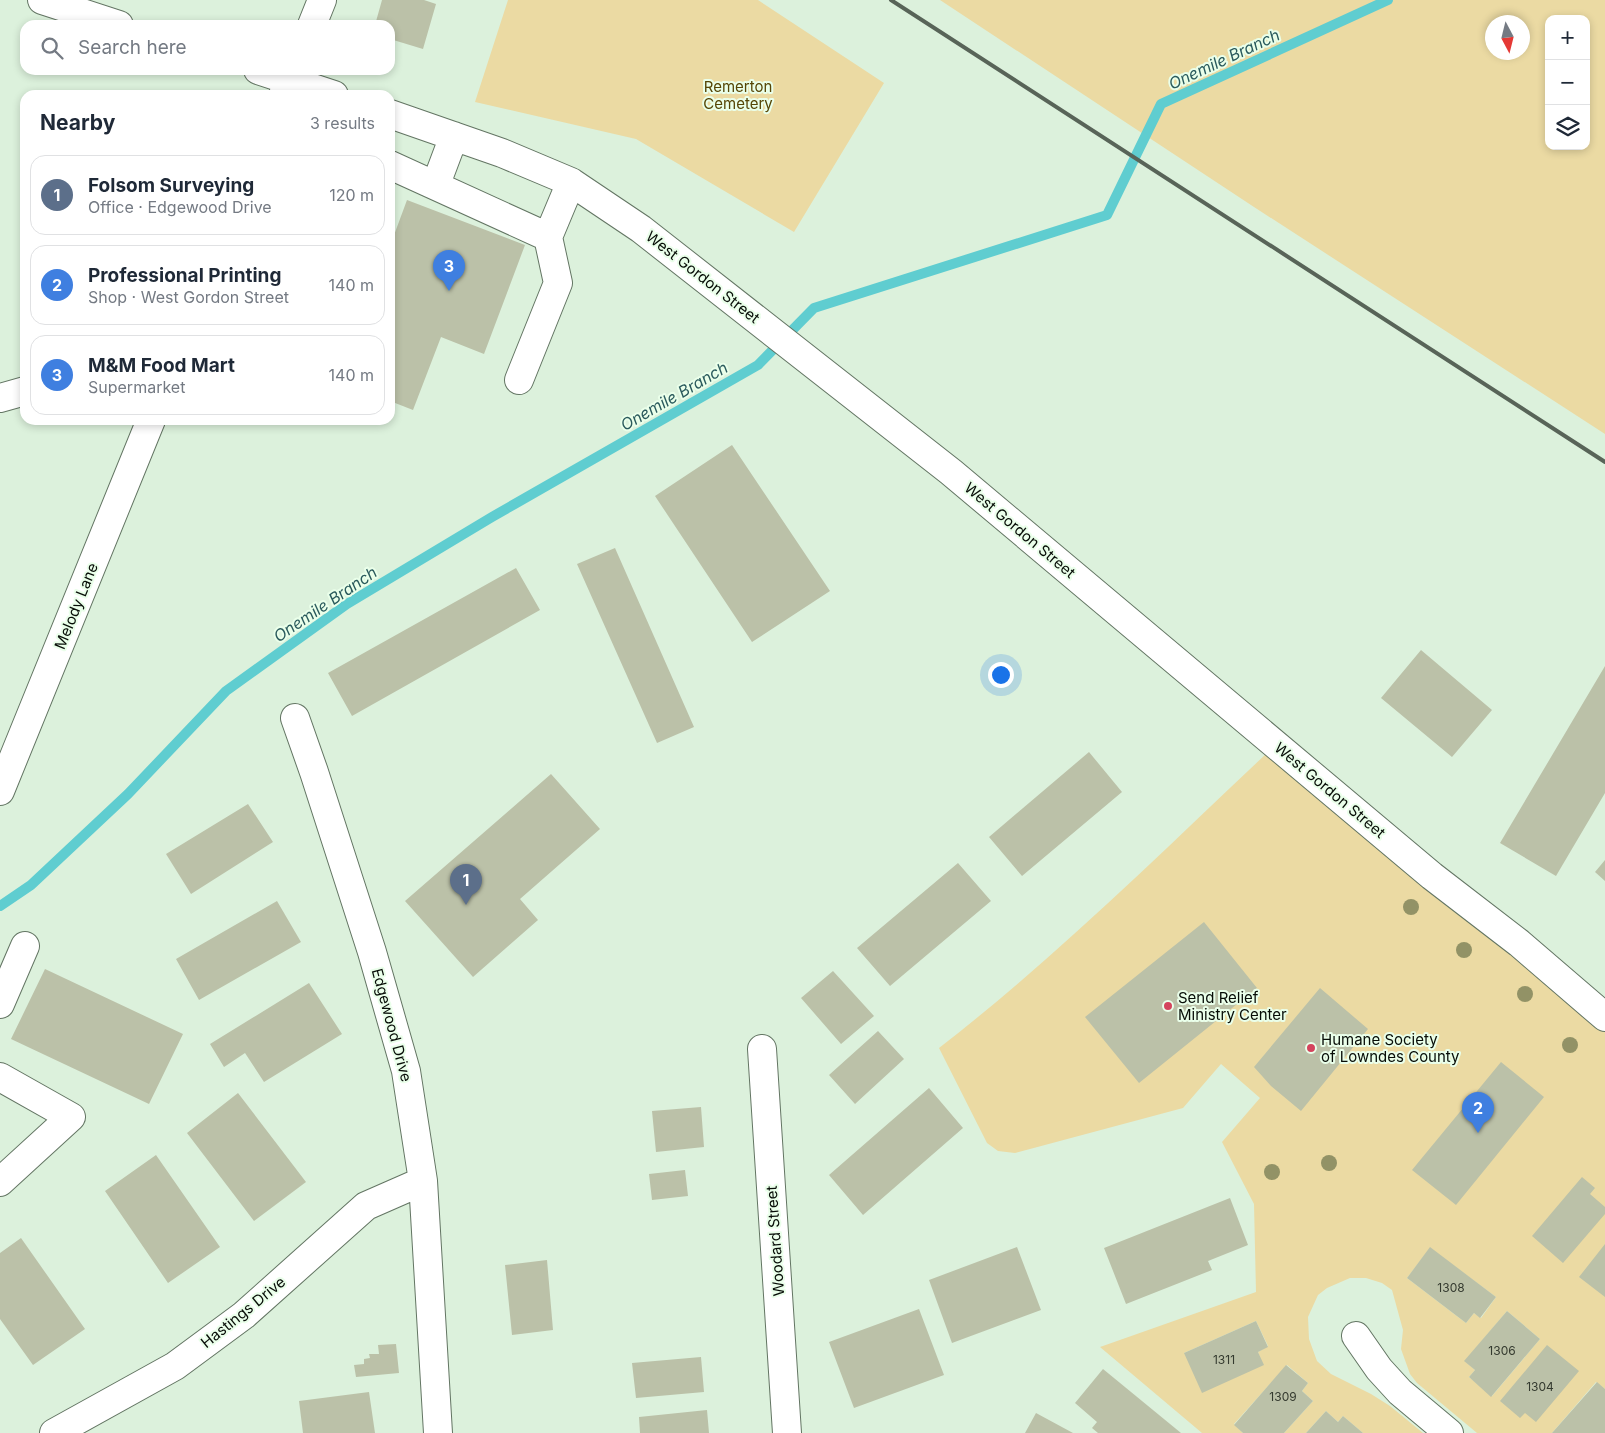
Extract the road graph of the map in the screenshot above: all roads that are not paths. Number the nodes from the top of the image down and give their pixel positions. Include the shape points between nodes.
1 (42, 0) edge
2 (322, 0) edge
3 (104, 20) edge
4 (314, 20) edge
5 (270, 75) edge
6 (288, 82) edge
7 (316, 90) edge
8 (395, 116) edge
9 (454, 136) junction
10 (395, 167) edge
11 (572, 182) junction
12 (436, 184) junction
13 (548, 237) junction
14 (519, 380) dead end
15 (20, 392) edge
16 (0, 398) edge
17 (149, 425) edge
18 (295, 718) dead end
19 (0, 792) edge
20 (25, 946) dead end
21 (0, 1004) edge
22 (1605, 1017) edge
23 (762, 1049) dead end
24 (0, 1077) edge
25 (0, 1182) edge
26 (423, 1182) junction
27 (1356, 1336) dead end
28 (54, 1433) edge
29 (438, 1433) edge
30 (787, 1433) edge
31 (1450, 1433) edge

1 - 3 street
2 - 4 street
5 - 6 street
6 - 7 street
8 - 9 street, West Gordon Street
9 - 11 street, West Gordon Street
9 - 12 street
10 - 12 street
11 - 13 street
11 - 22 street, West Gordon Street via 641,230 936,459 1432,876 1519,943
12 - 13 street
13 - 14 street via 558,282
15 - 16 street
17 - 19 street, Melody Lane
18 - 26 street, Edgewood Drive via 366,933 406,1071
20 - 21 street
23 - 30 street, Woodard Street
24 - 25 street via 71,1117
26 - 28 street, Hastings Drive via 366,1206 244,1315 175,1366
26 - 29 street, Edgewood Drive
27 - 31 street via 1400,1392

